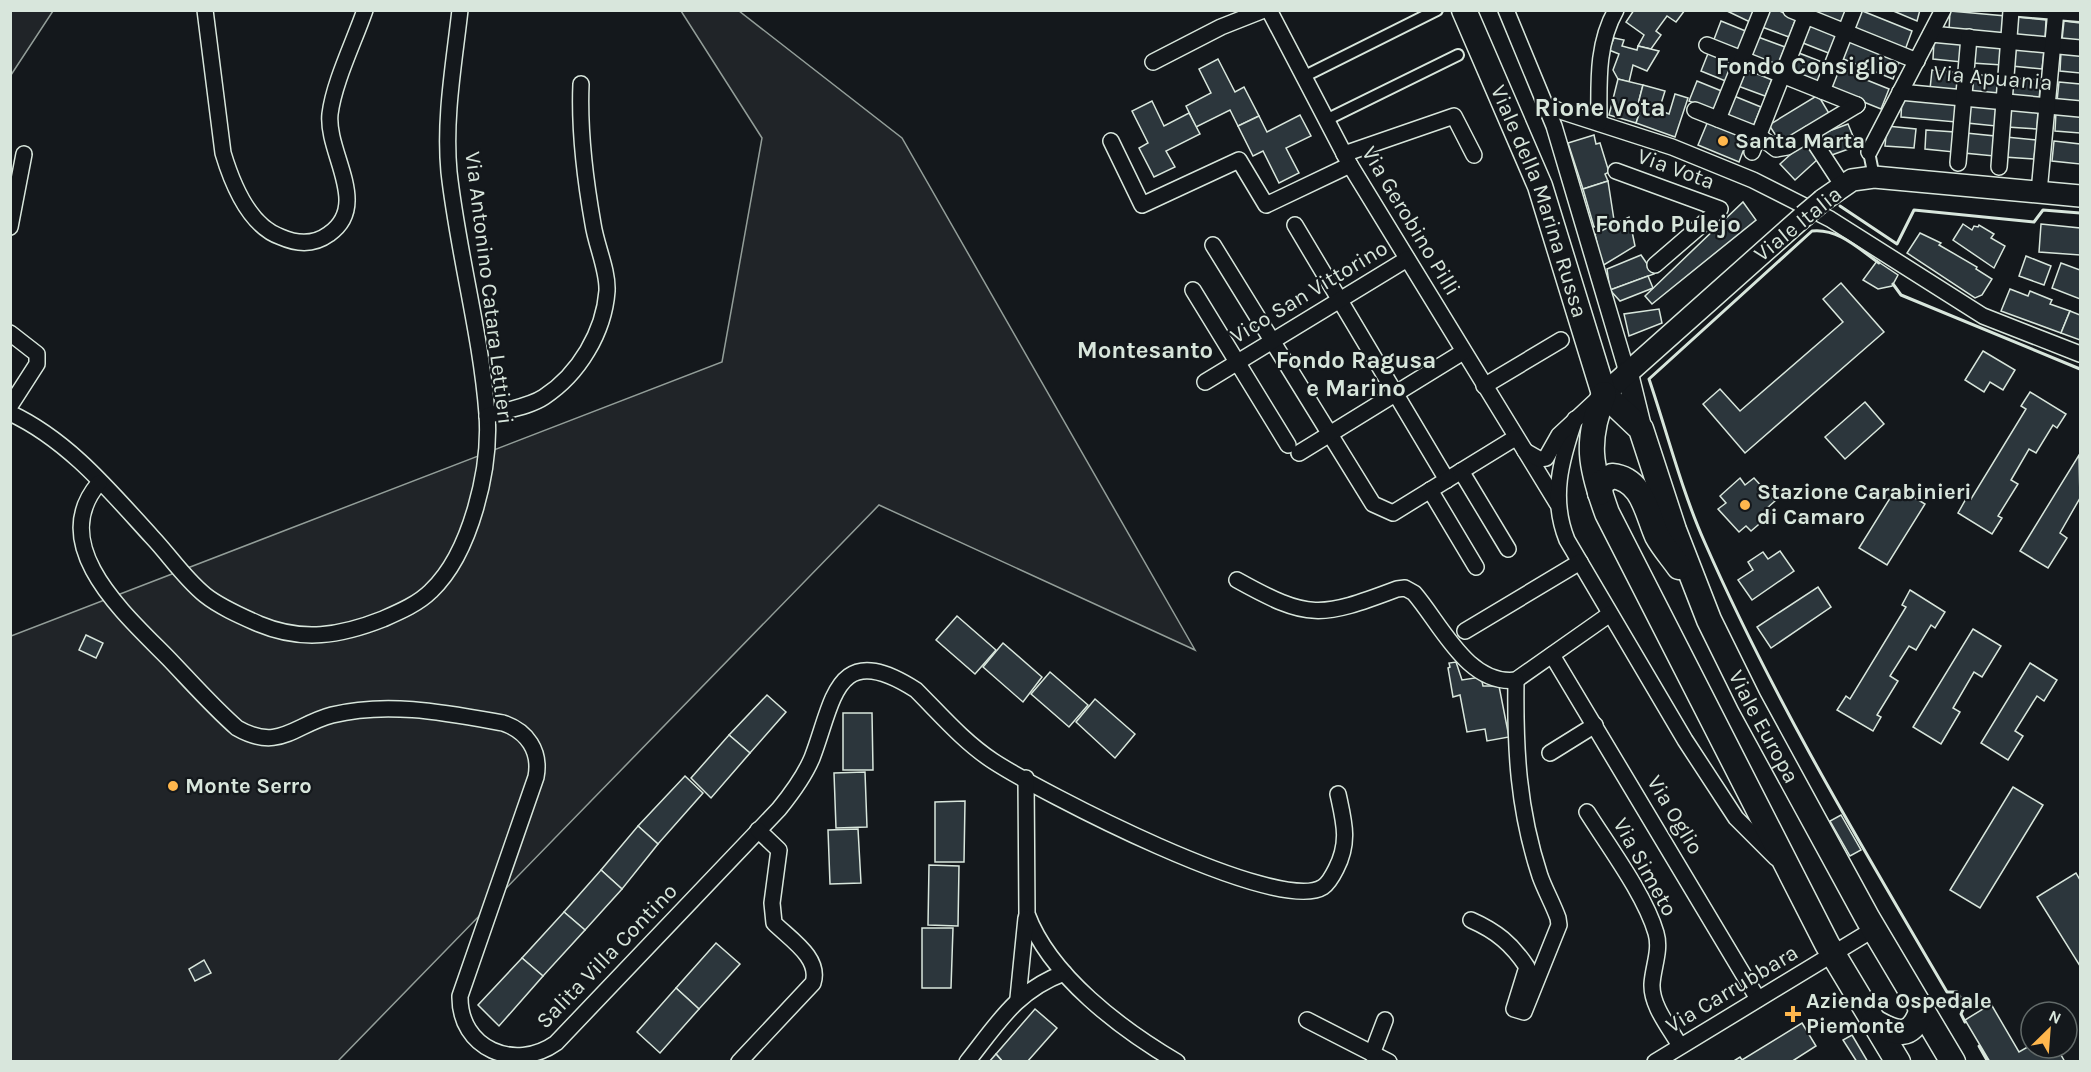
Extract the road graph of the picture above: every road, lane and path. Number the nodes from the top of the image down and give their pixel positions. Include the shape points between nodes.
1 (205, 10) edge
2 (365, 10) edge
3 (460, 10) edge
4 (1264, 10) edge
5 (1269, 10) edge
6 (1437, 10) edge
7 (1464, 10) edge
8 (1506, 10) edge
9 (1616, 10) edge
10 (1762, 10) edge
11 (1854, 10) edge
12 (1943, 10) edge
13 (2010, 11) edge
14 (1802, 12) edge
15 (2056, 12) edge
16 (2080, 16) edge
17 (1845, 32) junction
18 (1931, 34) junction
19 (1969, 37) junction
20 (2009, 41) junction
21 (1707, 45) dead end
22 (2052, 45) junction
23 (2080, 48) edge
24 (1458, 55) dead end
25 (1742, 59) junction
26 (1917, 61) junction
27 (1153, 62) dead end
28 (1782, 75) junction
29 (1303, 77) junction
30 (581, 84) dead end
31 (1822, 91) junction
32 (1900, 92) junction
33 (1964, 98) junction
34 (2004, 102) junction
35 (2047, 106) junction
36 (1548, 107) junction
37 (2080, 109) edge
38 (1695, 110) dead end
39 (1718, 119) junction
40 (1326, 120) junction
41 (1599, 123) junction
42 (1809, 134) junction
43 (1758, 135) junction
44 (1111, 141) dead end
45 (1752, 152) dead end
46 (1869, 152) joint
47 (24, 154) dead end
48 (1474, 155) dead end
49 (1347, 160) junction
50 (1958, 163) joint
51 (1616, 171) dead end
52 (1874, 177) junction
53 (1998, 178) junction
54 (1956, 184) junction
55 (1843, 186) junction
56 (2039, 192) junction
57 (2080, 196) edge
58 (1294, 225) dead end
59 (10, 227) edge
60 (1213, 245) dead end
61 (1407, 259) junction
62 (1655, 266) dead end
63 (1193, 290) dead end
64 (1339, 300) junction
65 (10, 333) edge
66 (1561, 340) dead end
67 (1272, 341) junction
68 (1463, 352) junction
69 (2080, 354) edge
70 (1237, 362) junction
71 (1627, 372) junction
72 (1205, 382) dead end
73 (1484, 386) junction
74 (1396, 393) junction
75 (1604, 394) junction
76 (10, 406) edge
77 (10, 413) edge
78 (488, 416) junction
79 (1575, 419) junction
80 (1641, 429) junction
81 (1330, 434) junction
82 (1519, 444) junction
83 (1461, 471) junction
84 (1447, 480) junction
85 (99, 483) junction
86 (1430, 490) junction
87 (1600, 493) junction
88 (1557, 503) junction
89 (1508, 549) dead end
90 (1580, 562) junction
91 (1476, 567) dead end
92 (1237, 580) dead end
93 (1697, 593) junction
94 (1610, 614) junction
95 (1465, 632) dead end
96 (1552, 655) junction
97 (1516, 680) junction
98 (1596, 725) junction
99 (1550, 753) dead end
100 (1026, 778) junction
101 (1338, 794) dead end
102 (1587, 812) dead end
103 (758, 830) junction
104 (1789, 871) junction
105 (1027, 914) junction
106 (1471, 920) dead end
107 (1874, 929) junction
108 (1833, 954) junction
109 (1064, 973) junction
110 (1018, 998) junction
111 (1758, 999) junction
112 (1922, 1010) junction
113 (1307, 1020) dead end
114 (1385, 1020) dead end
115 (1873, 1021) junction
116 (1680, 1046) junction
117 (1372, 1054) junction
118 (739, 1062) edge
119 (967, 1062) edge
120 (1178, 1062) edge
121 (1389, 1062) edge
122 (1655, 1062) edge
123 (1898, 1062) edge
124 (1953, 1062) edge

1 - 2 street via 223,153 230,174 266,230 305,243 336,229 345,211 346,186 330,120
3 - 78 street, Via Antonino Catara Lettieri via 447,128 449,172
4 - 27 street via 1211,31
5 - 29 street, Via Gerobino Pilli
6 - 29 street
7 - 75 main road, Viale della Marina Russa via 1540,186
8 - 36 street
9 - 41 street via 1601,55
10 - 25 street
11 - 17 street
12 - 18 street
13 - 15 street
13 - 20 street
14 - 17 street
14 - 28 street
15 - 16 street
15 - 22 street
17 - 26 street
17 - 31 street
18 - 19 street
18 - 26 street
19 - 20 street
19 - 33 street
20 - 22 street
20 - 34 street
21 - 25 street
22 - 23 street
22 - 35 street
24 - 40 street
25 - 28 street
25 - 39 street
26 - 32 street
28 - 31 street
28 - 43 street
29 - 40 street, Via Gerobino Pilli
30 - 78 street via 580,116 592,224 607,289 600,327 590,348 543,398
31 - 42 street via 1857,105
32 - 33 street, Via Apuania
32 - 46 street
33 - 34 street, Via Apuania
33 - 50 street
34 - 35 street, Via Apuania
34 - 53 street
35 - 37 street, Via Apuania
35 - 56 street
36 - 41 street
36 - 71 street
38 - 39 street
39 - 43 street
40 - 49 street, Via Gerobino Pilli
41 - 69 street via 1691,154 1792,198 1965,306
42 - 43 street via 1776,149
42 - 55 street
43 - 45 street
44 - 49 street via 1142,206 1239,159 1266,205
46 - 52 street
47 - 59 street
48 - 49 street via 1454,116
49 - 61 street, Via Gerobino Pilli
50 - 54 street
51 - 62 street, Via Vota via 1720,209
52 - 54 main road, Viale Italia
52 - 55 main road, Viale Italia via 1852,180
53 - 54 main road, Viale Italia
53 - 56 main road, Viale Italia
55 - 71 main road, Viale Italia, bridge
56 - 57 main road, Viale Italia
58 - 64 street
60 - 67 street
61 - 64 street, Vico San Vittorino
61 - 68 street, Via Gerobino Pilli
63 - 70 street
64 - 67 street, Vico San Vittorino
64 - 74 street
65 - 76 street via 37,354 37,364
66 - 73 street
67 - 70 street, Vico San Vittorino
67 - 81 street
68 - 73 street, Via Gerobino Pilli
68 - 74 street
70 - 72 street, Vico San Vittorino
70 - 81 street via 1294,449
71 - 75 main road, Viale Italia
71 - 80 main road
73 - 82 street, Via Gerobino Pilli
74 - 81 street
74 - 84 street
75 - 79 street
75 - 80 main road
75 - 87 main road, Viale Europa via 1593,422 1591,447
77 - 85 street, Via Antonino Catara Lettieri via 59,442
78 - 85 street, Via Antonino Catara Lettieri via 485,464 475,511 441,580 417,602 392,615 331,635 312,637 276,630 206,596
79 - 82 street via 1559,435 1546,458 1539,459
79 - 88 street via 1560,467
80 - 93 main road, Viale Europa
81 - 86 street via 1373,504 1393,513
82 - 83 street
82 - 88 street, Via Gerobino Pilli
83 - 84 street
83 - 89 street
84 - 86 street
85 - 103 street, Salita Villa Contino via 85,503 81,530 102,587 229,721 243,731 261,738 282,737 330,716 384,707 503,723 527,738 537,759 536,777 460,996 467,1028 496,1053 525,1059 551,1047
86 - 91 street
87 - 93 main road via 1601,483 1612,477 1634,487 1646,504 1658,536
87 - 104 main road, Viale Europa via 1620,542
88 - 90 street, Viale Europa via 1560,522
90 - 94 street, Viale Europa
90 - 95 street
92 - 97 street via 1276,602 1305,611 1337,609 1405,588 1414,593 1472,666 1504,681
93 - 107 main road, Viale Europa via 1749,701
94 - 96 street
94 - 104 street, Viale Europa via 1736,818
96 - 97 street
96 - 98 street, Via Oglio
97 - 106 street via 1515,750 1520,785 1541,877 1559,925 1524,1012 1514,1009 1527,968 1494,930
98 - 99 street
98 - 111 street, Via Oglio
100 - 101 street, Salita Villa Contino via 1122,830 1194,863 1299,891 1322,887 1329,881 1345,848 1346,828
100 - 103 street, Salita Villa Contino via 975,747 916,690 891,676 865,672 845,680 836,690 806,771 790,796
100 - 105 street
102 - 116 street, Via Simeto via 1655,930 1658,946 1652,993
103 - 118 street via 779,850 772,903 774,923 813,962 816,972 813,983
104 - 108 main road, Viale Europa
105 - 109 street via 1039,941
105 - 110 street
107 - 108 street, Via Carrubbara
107 - 112 main road, Viale Europa
108 - 111 street, Via Carrubbara
108 - 115 main road, Viale Europa
109 - 110 street
109 - 120 street via 1129,1030
110 - 119 street
111 - 116 street, Via Carrubbara
112 - 115 main road via 1917,1024 1906,1032 1890,1031
112 - 124 main road, Viale Europa
113 - 117 street
114 - 117 street
115 - 123 main road, Viale Europa
116 - 122 street, Via Carrubbara
117 - 121 street

